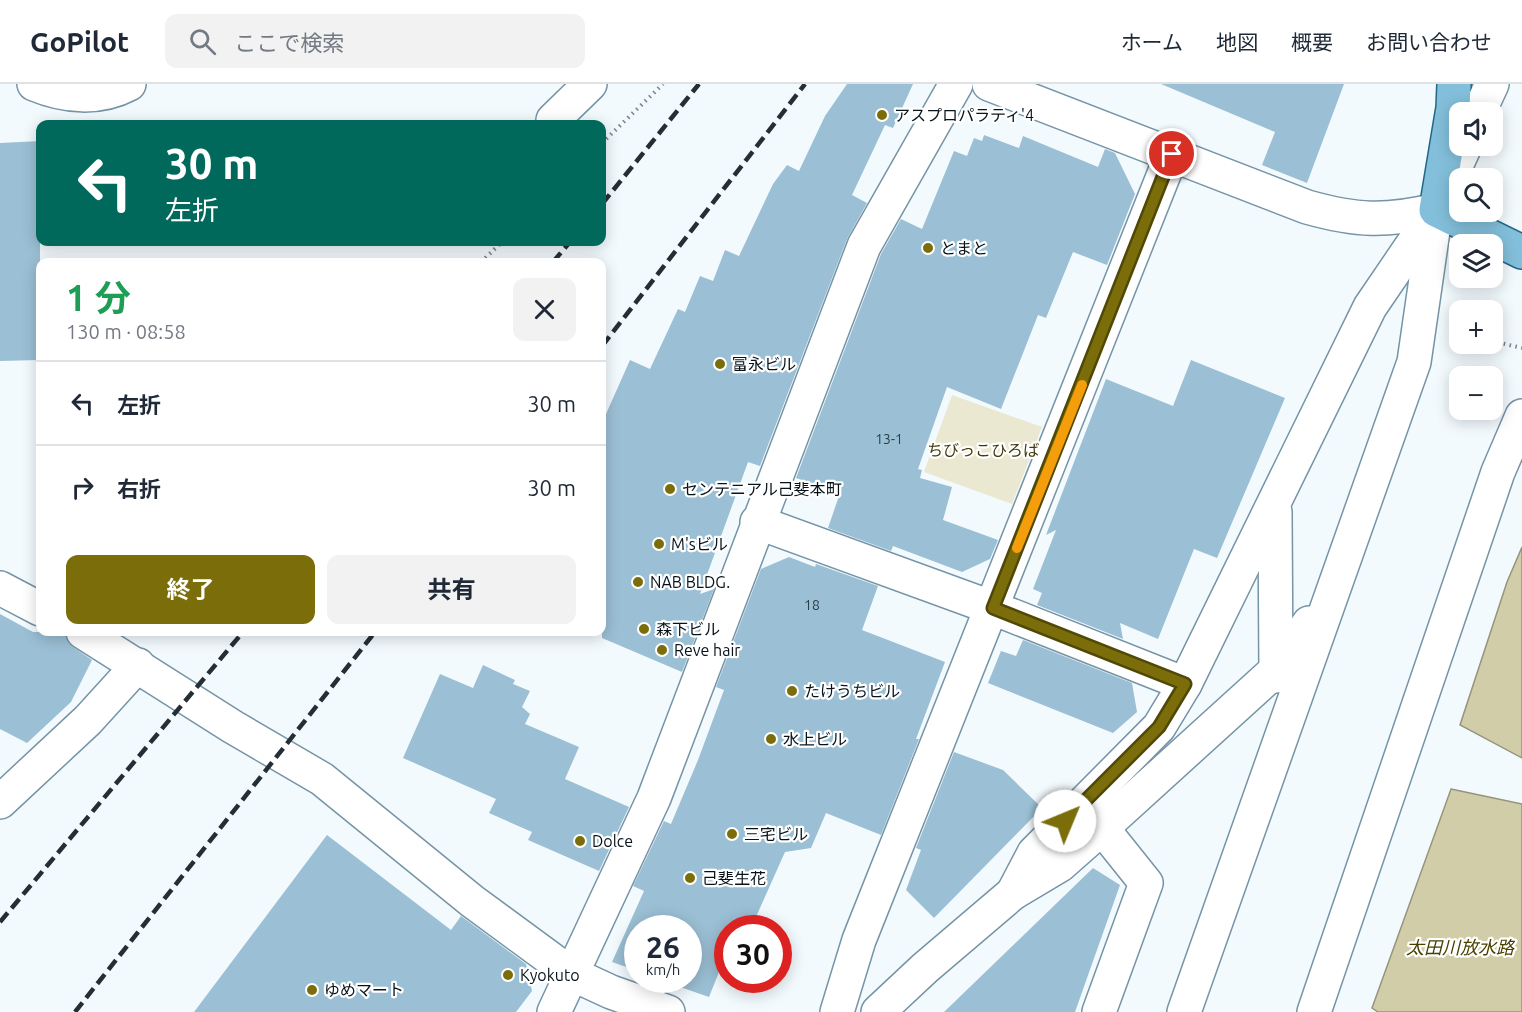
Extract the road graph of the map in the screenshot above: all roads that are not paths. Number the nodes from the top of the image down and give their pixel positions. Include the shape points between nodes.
1 (34, 84) edge
2 (129, 84) edge
3 (590, 84) edge
4 (956, 84) edge
5 (989, 84) edge
6 (1454, 84) edge
7 (1492, 84) edge
8 (1484, 102) edge
9 (553, 120) dead end
10 (1172, 154) junction
11 (1460, 156) edge
12 (1436, 210) junction
13 (1507, 246) edge
14 (1522, 416) edge
15 (1275, 504) junction
16 (757, 522) junction
17 (0, 588) edge
18 (1331, 592) junction
19 (36, 607) edge
20 (993, 608) junction
21 (90, 636) edge
22 (138, 665) junction
23 (1276, 670) junction
24 (1185, 684) junction
25 (1275, 754) junction
26 (0, 802) edge
27 (1102, 828) junction
28 (1013, 893) junction
29 (570, 973) junction
30 (554, 1012) edge
31 (668, 1012) edge
32 (837, 1012) edge
33 (878, 1012) edge
34 (1099, 1012) edge
35 (1184, 1012) edge
36 (1314, 1012) edge

1 - 2 street via 92,96
3 - 9 street
4 - 16 street via 864,246
5 - 10 street
6 - 12 main road
7 - 8 street
10 - 12 street via 1307,207 1344,217 1380,220
10 - 20 street
11 - 12 street
12 - 13 main road
12 - 15 street via 1370,307
12 - 18 street via 1414,362
14 - 36 street via 1498,472
15 - 23 street
15 - 24 street
16 - 20 street
16 - 29 street via 654,798
17 - 19 street
18 - 23 street
18 - 25 street
20 - 24 street
20 - 32 street via 859,940
21 - 22 street
22 - 26 street via 88,720
22 - 29 street via 233,727 322,778 472,901
23 - 25 street
23 - 27 street
24 - 28 street via 1159,727 1034,853
25 - 35 street
27 - 28 street via 1060,865
27 - 34 street via 1146,883
28 - 33 street
29 - 30 street
29 - 31 street

